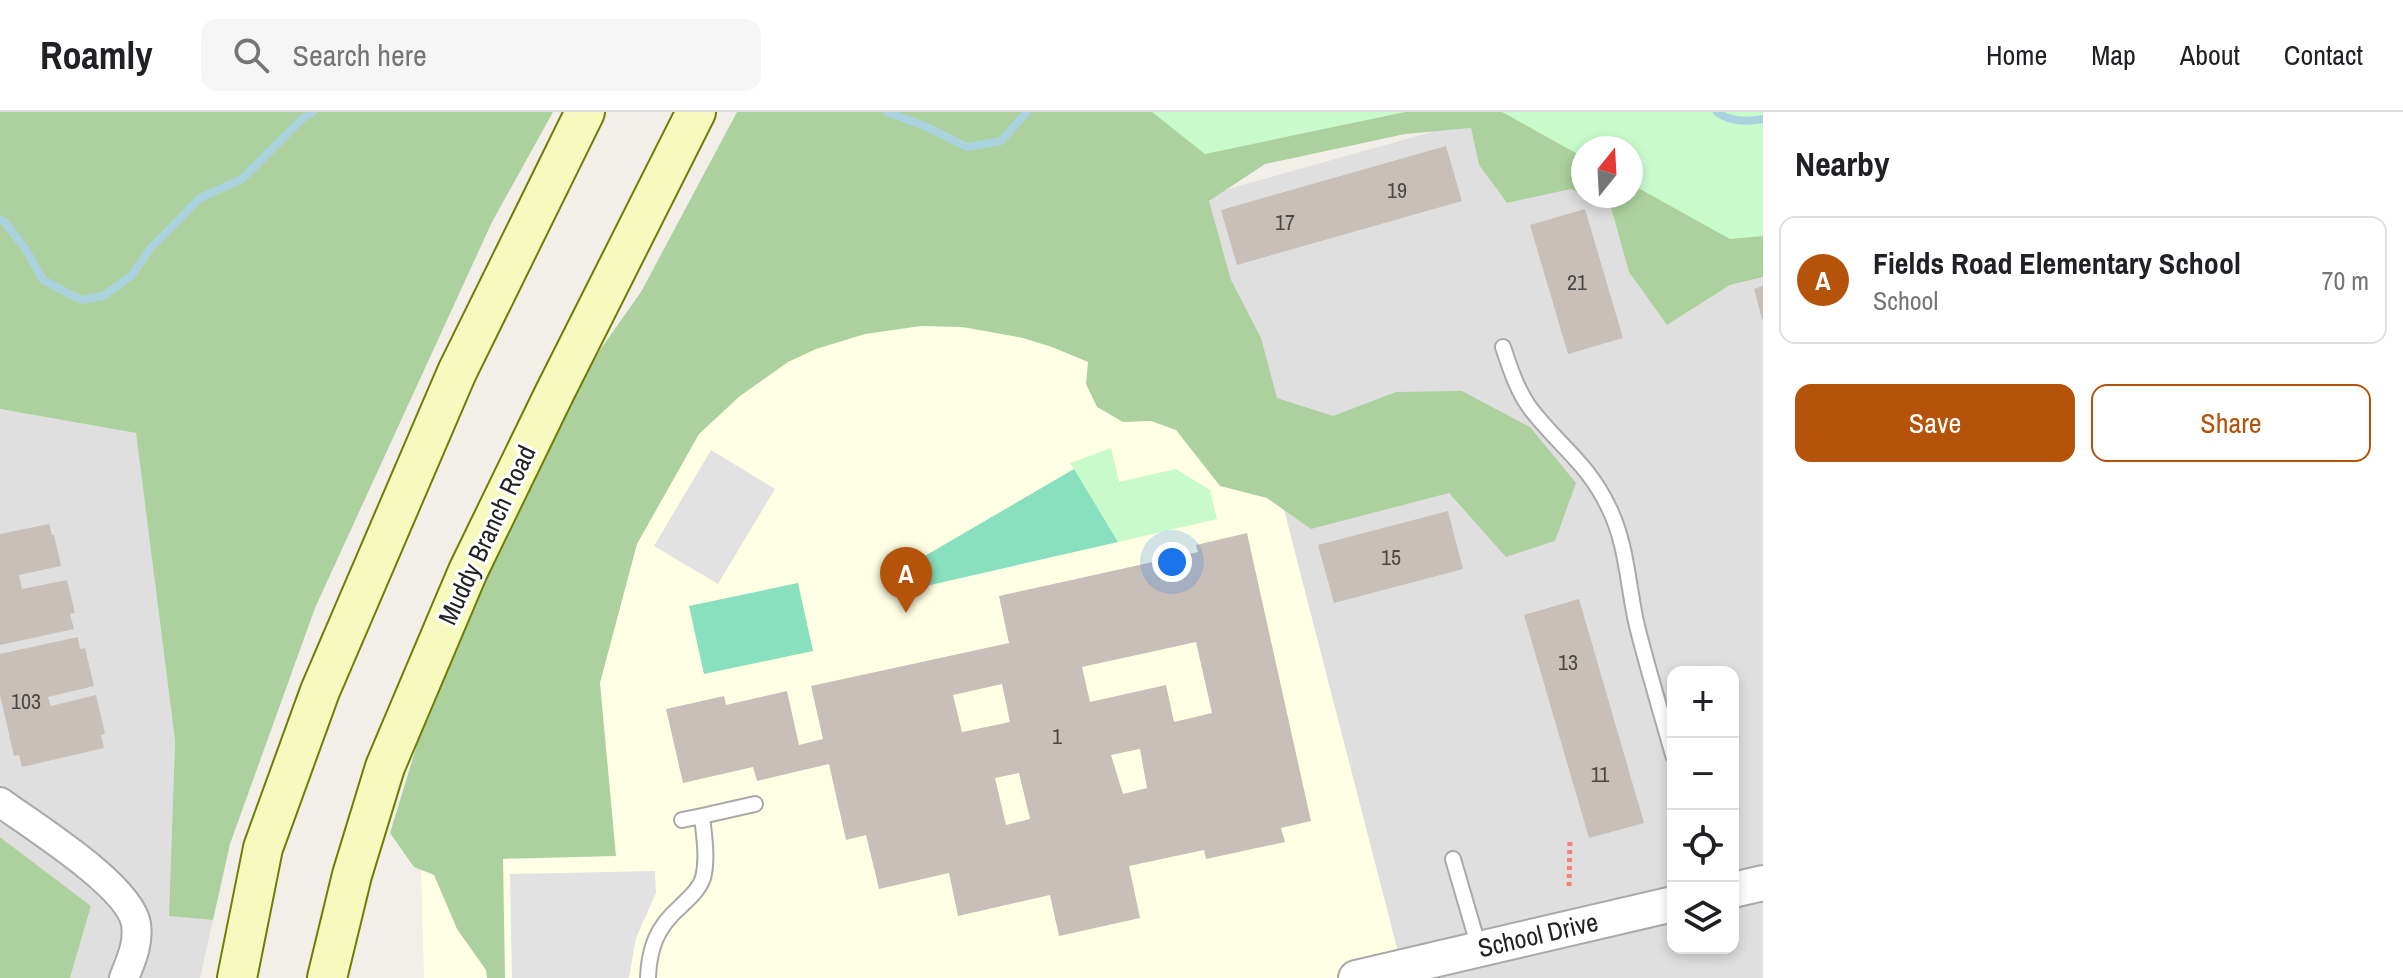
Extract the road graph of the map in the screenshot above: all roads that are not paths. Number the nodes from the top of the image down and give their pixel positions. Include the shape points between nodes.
1 (585, 112) edge
2 (696, 112) edge
3 (1503, 347) dead end
4 (1668, 738) edge
5 (0, 802) edge
6 (755, 804) dead end
7 (702, 816) junction
8 (682, 820) dead end
9 (1453, 859) dead end
10 (1763, 883) edge
11 (1739, 889) edge
12 (1667, 905) edge
13 (1479, 948) junction
14 (124, 978) edge
15 (237, 978) edge
16 (327, 978) edge
17 (648, 978) edge
18 (1356, 978) edge

1 - 15 main road via 457,372 320,691 263,848
2 - 16 main road, Muddy Branch Road via 462,585 385,767
3 - 4 lane via 1531,409 1591,476 1612,513
5 - 14 street via 108,882 127,903 136,921 137,943
6 - 7 lane
7 - 8 lane
7 - 17 lane via 702,879 652,942
9 - 13 lane
10 - 11 street
12 - 13 street, School Drive
13 - 18 street, School Drive

